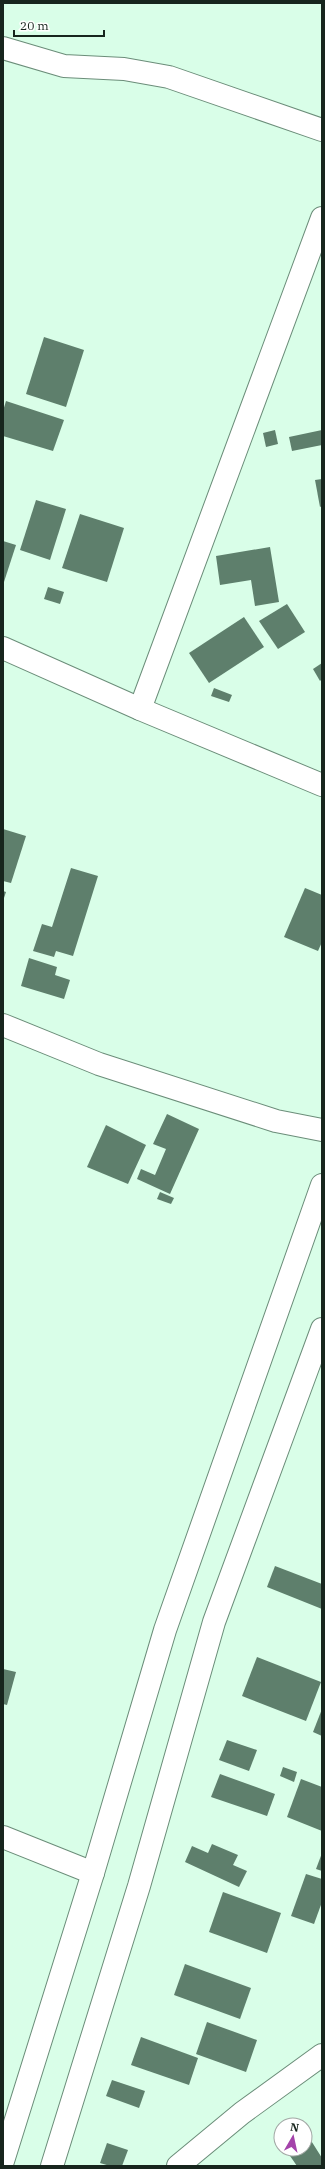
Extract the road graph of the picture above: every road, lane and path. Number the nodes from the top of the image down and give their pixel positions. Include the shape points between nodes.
1 (3, 48) edge
2 (322, 130) edge
3 (322, 218) edge
4 (3, 648) edge
5 (140, 709) junction
6 (322, 785) edge
7 (3, 1025) edge
8 (322, 1130) edge
9 (322, 1185) edge
10 (322, 1329) edge
11 (3, 1837) edge
12 (93, 1873) junction
13 (322, 2054) edge
14 (3, 2161) edge
15 (52, 2166) edge
16 (178, 2166) edge

1 - 2 street via 64,66 124,69 169,77
3 - 5 street
4 - 5 street
5 - 6 street
7 - 8 street via 99,1064 276,1121
9 - 12 street via 165,1630
10 - 15 street via 214,1622 139,1886
11 - 12 street
12 - 14 street
13 - 16 street via 242,2113

